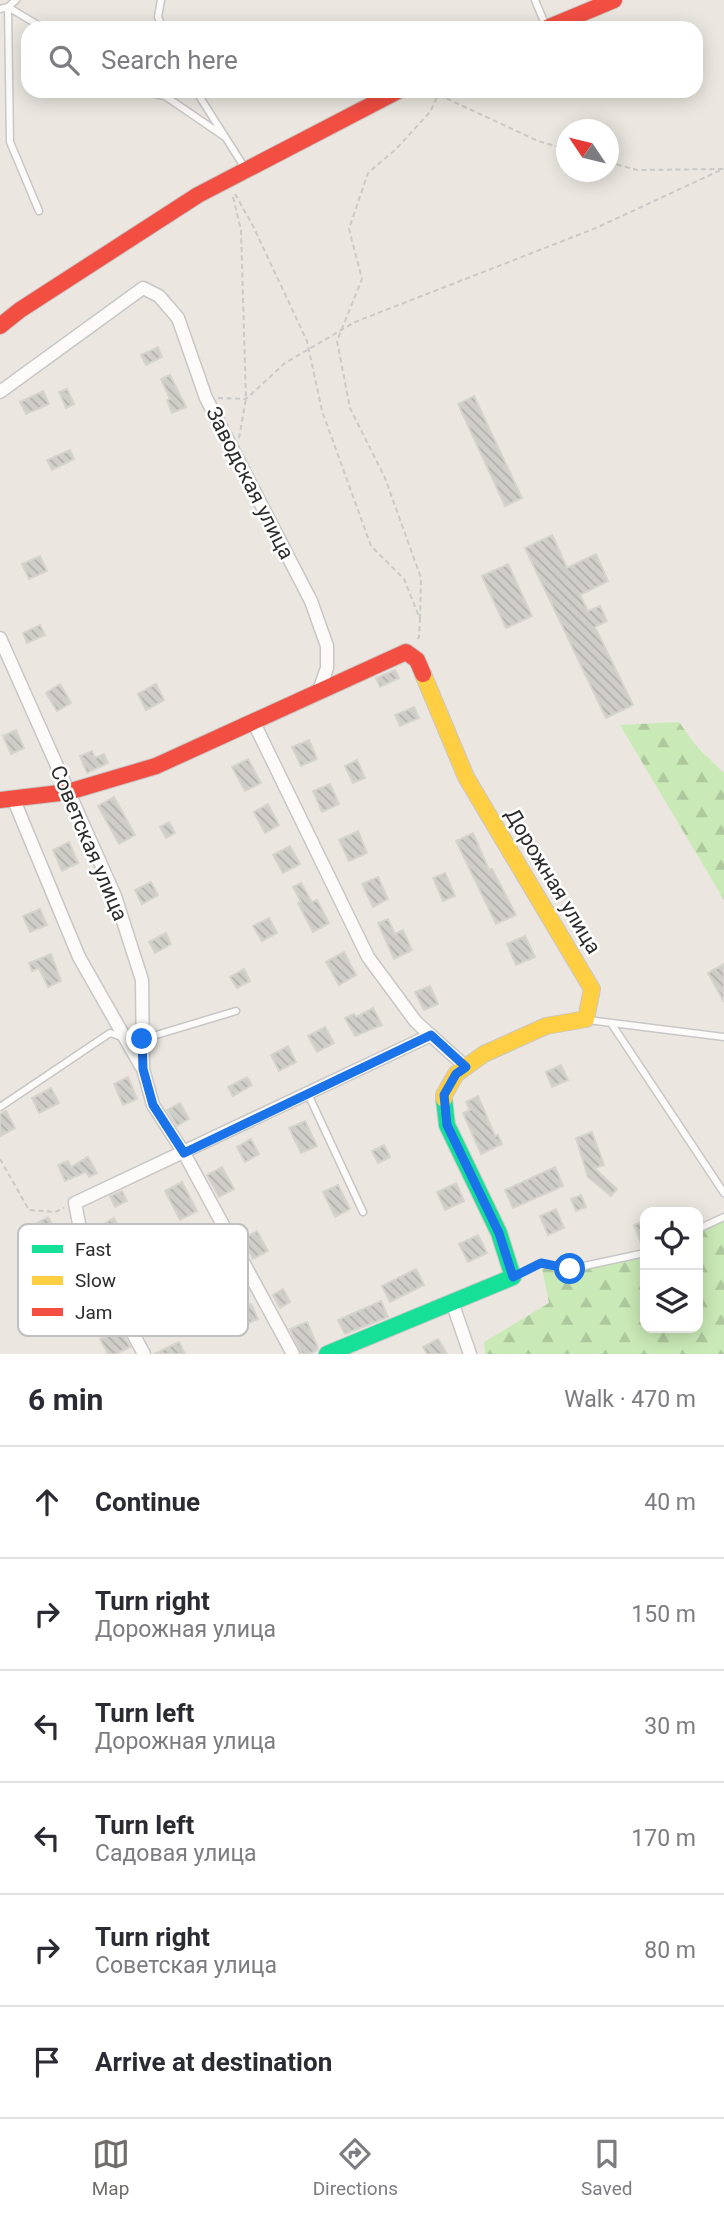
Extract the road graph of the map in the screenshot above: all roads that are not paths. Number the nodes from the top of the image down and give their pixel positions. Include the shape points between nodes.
1 (16, 0) edge
2 (154, 0) edge
3 (161, 0) edge
4 (535, 0) edge
5 (614, 0) edge
6 (4, 8) edge
7 (158, 17) junction
8 (29, 21) edge
9 (160, 21) edge
10 (543, 21) edge
11 (563, 21) edge
12 (167, 98) edge
13 (200, 98) edge
14 (385, 98) edge
15 (225, 137) junction
16 (246, 170) junction
17 (39, 211) dead end
18 (0, 326) edge
19 (0, 393) edge
20 (0, 639) edge
21 (319, 691) junction
22 (253, 721) junction
23 (68, 792) junction
24 (6, 799) edge
25 (236, 1011) dead end
26 (586, 1019) junction
27 (611, 1023) junction
28 (431, 1035) junction
29 (724, 1037) edge
30 (125, 1038) junction
31 (142, 1039) junction
32 (466, 1067) junction
33 (143, 1069) junction
34 (308, 1094) junction
35 (0, 1107) edge
36 (184, 1153) junction
37 (724, 1193) edge
38 (363, 1212) dead end
39 (724, 1217) edge
40 (79, 1224) edge
41 (223, 1224) edge
42 (703, 1227) edge
43 (640, 1254) edge
44 (248, 1271) edge
45 (513, 1277) junction
46 (452, 1302) junction
47 (134, 1336) edge
48 (144, 1354) edge
49 (293, 1354) edge
50 (327, 1354) edge
51 (470, 1354) edge

1 - 6 lane
2 - 7 lane
3 - 7 lane
4 - 10 lane
5 - 11 main road
6 - 8 lane
6 - 17 lane via 10,142
7 - 9 lane
12 - 15 lane
13 - 15 lane
14 - 16 main road
15 - 16 lane
16 - 18 main road via 198,195
19 - 21 street, Заводская улица via 143,288 159,296 178,318 206,398 311,601 327,646 327,668
20 - 23 street, Советская улица
21 - 22 main road
21 - 26 main road, Дорожная улица via 406,652 417,660 467,777 593,989
22 - 23 main road via 156,766
22 - 28 street via 368,957 416,1022
23 - 24 main road
23 - 31 street, Советская улица via 116,895 142,980
24 - 30 street via 79,957
25 - 31 lane
26 - 27 lane
26 - 32 main road via 547,1026
27 - 29 lane
27 - 37 lane
28 - 32 street
28 - 34 street
30 - 31 lane
30 - 33 street
30 - 35 lane via 110,1033
31 - 33 street, Советская улица
32 - 45 main road via 456,1074 444,1095 447,1125 499,1233
33 - 36 street, Советская улица via 153,1105
34 - 36 street
34 - 38 lane
36 - 40 street via 75,1203
36 - 41 street, Советская улица
39 - 42 lane
43 - 45 lane via 570,1269 541,1263
44 - 49 street, Советская улица
45 - 46 main road
46 - 50 main road
46 - 51 street
47 - 48 street

